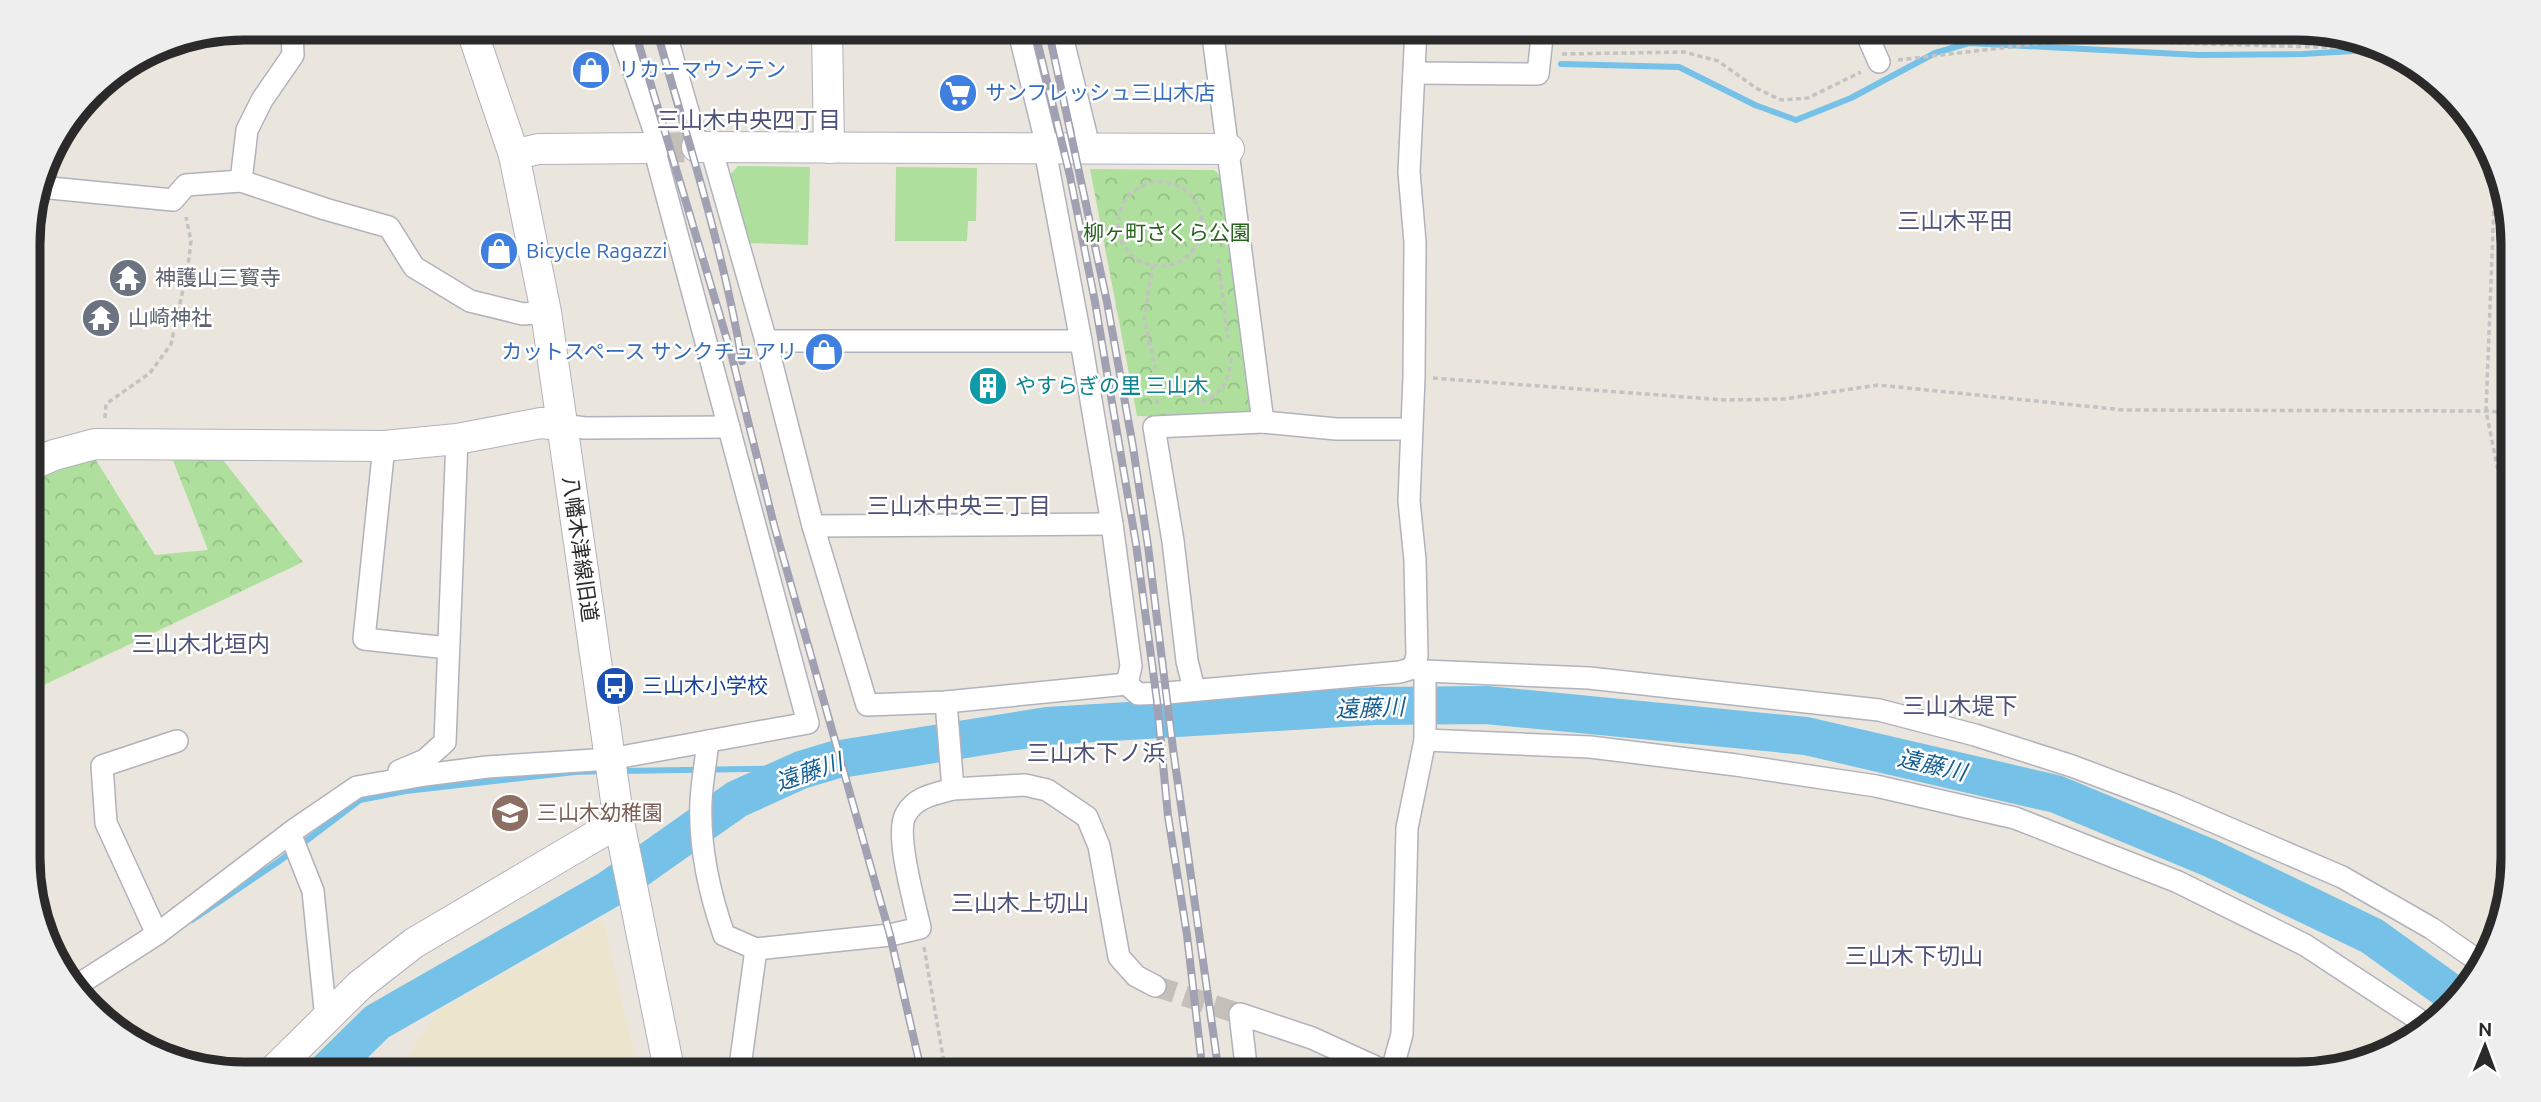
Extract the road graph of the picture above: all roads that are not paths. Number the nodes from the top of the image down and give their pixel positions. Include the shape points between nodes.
1 (1416, 40) edge
2 (1542, 40) edge
3 (1869, 40) edge
4 (292, 41) edge
5 (475, 41) edge
6 (623, 41) edge
7 (668, 41) edge
8 (827, 41) edge
9 (1021, 41) edge
10 (1063, 41) edge
11 (1215, 41) edge
12 (1879, 62) road end
13 (1415, 73) junction
14 (1086, 134) dead end
15 (655, 140) junction
16 (1044, 142) junction
17 (701, 143) junction
18 (829, 148) junction
19 (1229, 149) junction
20 (514, 155) junction
21 (241, 181) junction
22 (48, 188) edge
23 (546, 313) junction
24 (766, 341) junction
25 (1081, 341) junction
26 (1264, 422) junction
27 (562, 425) junction
28 (729, 427) junction
29 (1411, 429) junction
30 (457, 439) junction
31 (384, 446) junction
32 (41, 461) edge
33 (1112, 524) junction
34 (813, 526) junction
35 (448, 648) junction
36 (1421, 674) junction
37 (1128, 684) junction
38 (1194, 689) junction
39 (946, 702) junction
40 (1425, 736) junction
41 (177, 741) dead end
42 (708, 741) junction
43 (610, 759) junction
44 (394, 780) junction
45 (953, 789) junction
46 (290, 833) junction
47 (621, 835) junction
48 (157, 934) junction
49 (756, 949) junction
50 (2474, 958) edge
51 (82, 982) edge
52 (1155, 986) tunnel mouth
53 (326, 1019) junction
54 (2420, 1021) edge
55 (1363, 1061) edge
56 (1394, 1061) edge
57 (282, 1062) edge
58 (667, 1062) edge
59 (741, 1062) edge
60 (1246, 1062) edge

1 - 13 street
2 - 13 street via 1538,74
3 - 12 street
4 - 21 street via 293,55 247,130
5 - 20 street, 八幡木津線旧道
6 - 15 street
7 - 17 street
8 - 18 street
9 - 16 street
10 - 14 street
11 - 19 street
13 - 29 street via 1409,172 1415,242
15 - 20 street
15 - 28 street
16 - 18 street
16 - 19 street
16 - 25 street
17 - 18 street
17 - 24 street
19 - 26 street
20 - 23 street, 八幡木津線旧道
21 - 22 street via 186,185 173,200
21 - 23 street via 389,227 414,267 470,301 523,314
23 - 27 street, 八幡木津線旧道
24 - 25 street
24 - 34 street
25 - 33 street
26 - 29 street via 1336,429
26 - 38 street via 1154,427 1186,661
27 - 28 street
27 - 30 street via 541,424
27 - 43 street, 八幡木津線旧道
28 - 42 street via 808,723
29 - 36 street via 1409,501
30 - 31 street
30 - 35 street
31 - 32 street via 95,444
31 - 35 street via 364,639
33 - 34 street
33 - 37 street via 1131,667
34 - 39 street via 867,705
35 - 44 street via 445,742 425,760 399,770
36 - 38 street via 1400,671
36 - 40 street
36 - 50 street via 1589,678 1879,710 1975,735 2170,803 2342,877
37 - 38 street via 1138,694
37 - 39 street
39 - 45 street
40 - 54 street via 1590,747 1736,765 1875,786 2015,818 2178,882 2305,945
40 - 56 street via 1407,828 1402,1034
41 - 48 street via 102,766 106,823
42 - 43 street
42 - 49 street via 701,801 702,846 711,897 724,935
43 - 44 street via 487,767
43 - 47 street, 八幡木津線旧道
44 - 46 street via 357,787
45 - 49 street via 924,796 905,815 902,841 920,928
45 - 52 street via 1025,785 1047,790 1087,817 1099,846 1119,957 1136,976
46 - 48 street
46 - 53 street via 313,891
47 - 53 street via 414,943 360,985
47 - 58 street, 八幡木津線旧道
48 - 51 street
49 - 59 street
53 - 57 street
55 - 60 street via 1240,1014

